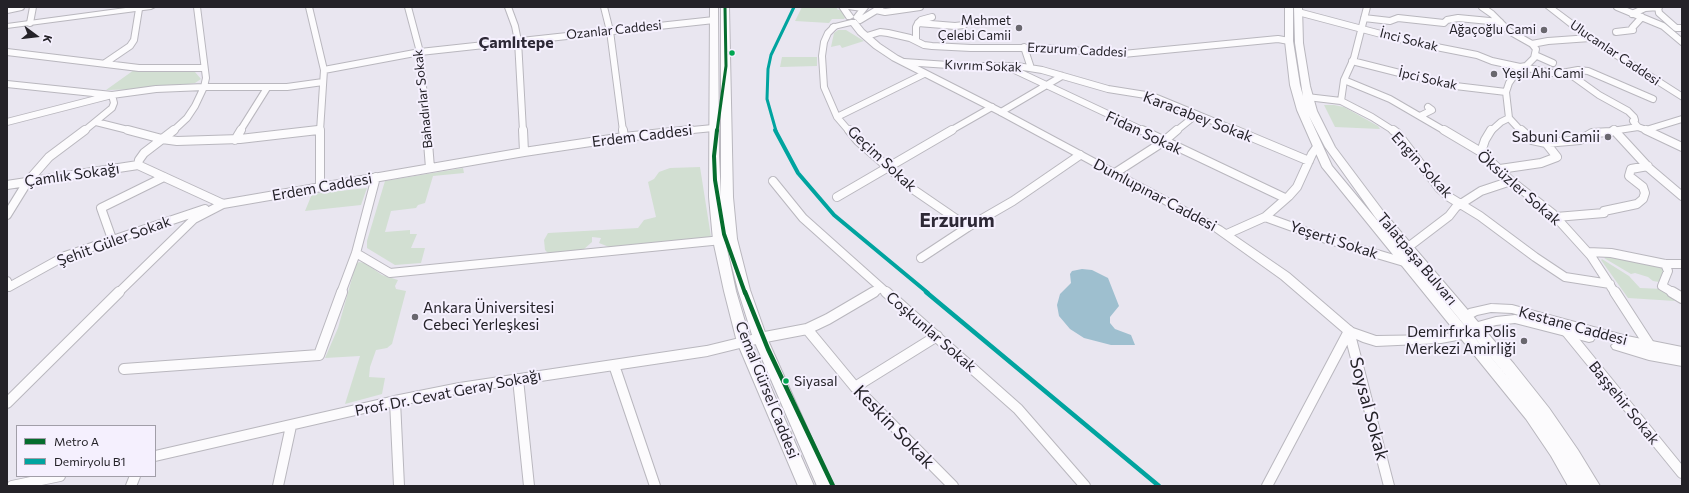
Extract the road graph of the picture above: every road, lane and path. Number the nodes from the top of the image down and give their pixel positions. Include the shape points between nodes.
1 (21, 7) edge
2 (33, 7) edge
3 (152, 7) edge
4 (197, 7) edge
5 (309, 7) edge
6 (408, 7) edge
7 (508, 7) edge
8 (604, 7) edge
9 (714, 7) edge
10 (725, 7) edge
11 (843, 7) edge
12 (850, 7) edge
13 (882, 7) edge
14 (920, 7) edge
15 (1367, 7) edge
16 (1482, 7) edge
17 (1549, 7) edge
18 (1617, 7) edge
19 (1658, 7) edge
20 (864, 8) edge
21 (139, 9) junction
22 (1295, 9) edge
23 (7, 10) edge
24 (876, 10) junction
25 (1632, 14) junction
26 (932, 17) dead end
27 (1642, 17) junction
28 (1364, 18) junction
29 (854, 19) junction
30 (714, 20) junction
31 (1500, 22) junction
32 (30, 23) junction
33 (918, 23) junction
34 (964, 25) dead end
35 (7, 26) edge
36 (834, 26) joint
37 (1361, 28) junction
38 (1682, 28) edge
39 (610, 31) junction
40 (1616, 32) dead end
41 (866, 36) junction
42 (1590, 38) junction
43 (916, 40) junction
44 (518, 41) junction
45 (1289, 41) junction
46 (1682, 42) edge
47 (1532, 44) junction
48 (1024, 47) junction
49 (7, 52) edge
50 (420, 52) junction
51 (1535, 55) junction
52 (904, 62) junction
53 (1352, 62) junction
54 (105, 63) junction
55 (1553, 63) dead end
56 (1004, 65) junction
57 (1521, 67) junction
58 (204, 68) junction
59 (1031, 68) junction
60 (324, 70) junction
61 (1567, 72) junction
62 (924, 74) junction
63 (1062, 76) junction
64 (1344, 80) junction
65 (324, 82) junction
66 (7, 84) edge
67 (1045, 86) junction
68 (204, 87) junction
69 (267, 88) junction
70 (1506, 92) junction
71 (1680, 93) edge
72 (112, 95) junction
73 (1307, 97) junction
74 (1653, 100) dead end
75 (1341, 102) junction
76 (992, 107) junction
77 (1428, 107) dead end
78 (1001, 112) junction
79 (1196, 115) junction
80 (837, 116) junction
81 (1420, 116) junction
82 (1509, 118) junction
83 (1682, 119) edge
84 (8, 122) edge
85 (96, 122) junction
86 (1638, 127) junction
87 (713, 128) junction
88 (320, 130) junction
89 (1614, 130) junction
90 (1646, 130) junction
91 (624, 137) junction
92 (162, 139) junction
93 (235, 140) junction
94 (1163, 142) junction
95 (1546, 144) junction
96 (1317, 147) junction
97 (1682, 147) edge
98 (524, 152) junction
99 (1480, 152) junction
100 (1080, 155) junction
101 (1309, 160) junction
102 (138, 165) junction
103 (1648, 166) junction
104 (889, 167) junction
105 (430, 168) junction
106 (1500, 169) junction
107 (1115, 173) junction
108 (164, 177) junction
109 (376, 177) junction
110 (28, 181) junction
111 (773, 181) dead end
112 (1511, 181) junction
113 (7, 185) edge
114 (320, 187) junction
115 (1682, 196) edge
116 (837, 197) dead end
117 (1285, 198) junction
118 (223, 204) junction
119 (1462, 204) junction
120 (7, 215) edge
121 (1265, 217) junction
122 (1556, 217) junction
123 (968, 227) junction
124 (1227, 234) junction
125 (112, 238) junction
126 (725, 239) junction
127 (1407, 248) junction
128 (1588, 252) junction
129 (356, 253) junction
130 (920, 258) dead end
131 (1404, 262) junction
132 (1665, 264) junction
133 (1682, 264) edge
134 (8, 284) edge
135 (1610, 284) junction
136 (881, 288) junction
137 (1682, 298) edge
138 (1465, 325) junction
139 (807, 329) junction
140 (1348, 331) junction
141 (1567, 332) junction
142 (937, 336) junction
143 (760, 338) junction
144 (744, 342) junction
145 (1650, 346) junction
146 (1680, 360) edge
147 (614, 365) junction
148 (124, 369) dead end
149 (518, 379) junction
150 (855, 387) junction
151 (395, 401) junction
152 (7, 404) edge
153 (291, 426) junction
154 (156, 456) edge
155 (1682, 473) edge
156 (55, 477) edge
157 (12, 486) edge
158 (278, 486) edge
159 (399, 486) edge
160 (529, 486) edge
161 (655, 486) edge
162 (806, 486) edge
163 (825, 486) edge
164 (953, 486) edge
165 (1085, 486) edge
166 (1267, 486) edge
167 (1389, 486) edge
168 (1576, 486) edge
169 (1592, 486) edge

1 - 23 street
2 - 32 street
3 - 21 main road
4 - 58 street
5 - 60 street
6 - 50 street, Bahadırlar Sokak
7 - 44 street
8 - 39 street
9 - 30 main road, Cemal Gürsel Caddesi
10 - 126 main road, Cemal Gürsel Caddesi
11 - 29 main road
12 - 20 main road
12 - 29 main road, Dumlupınar Caddesi
13 - 24 street
14 - 24 street via 885,12
15 - 28 street
16 - 31 street
17 - 42 main road, Ulucanlar Caddesi
18 - 25 street
19 - 25 street via 1645,8
19 - 38 street via 1659,13 1676,28
20 - 29 street
21 - 32 main road
21 - 54 street via 134,40 130,46
22 - 37 street, İnci Sokak
22 - 45 main road, Talatpaşa Bulvarı
22 - 73 main road, Talatpaşa Bulvarı
24 - 29 street
25 - 27 street
26 - 33 street
27 - 40 street via 1633,30
27 - 46 street via 1663,26
28 - 31 street via 1390,21 1398,18 1444,23 1458,18
28 - 37 street
29 - 36 main road
29 - 41 main road, Dumlupınar Caddesi
30 - 39 street, Ozanlar Caddesi
30 - 87 main road, Cemal Gürsel Caddesi
31 - 47 street
32 - 35 main road
33 - 34 street
33 - 43 street
36 - 80 street, Geçim Sokak via 824,42 822,71 824,87
37 - 53 street
37 - 57 street, İnci Sokak
39 - 44 street, Ozanlar Caddesi
39 - 91 street
41 - 43 street, Erzurum Caddesi via 880,32
41 - 52 main road, Dumlupınar Caddesi via 884,51
42 - 47 street
42 - 71 main road, Ulucanlar Caddesi
43 - 48 street, Erzurum Caddesi via 932,46 986,49
44 - 50 street, Ozanlar Caddesi
44 - 98 street
45 - 48 street, Erzurum Caddesi via 1278,39 1123,54
45 - 96 main road, Talatpaşa Bulvarı via 1297,96
47 - 51 street via 1536,50
48 - 59 street
49 - 54 street
50 - 60 street, Ozanlar Caddesi
50 - 105 street, Bahadırlar Sokak
51 - 55 street
51 - 57 street via 1526,66
52 - 56 street, Kıvrım Sokak via 963,66
52 - 62 main road, Dumlupınar Caddesi
53 - 64 street
53 - 70 street, İpci Sokak via 1447,84
54 - 58 street via 139,68
56 - 59 street, Kıvrım Sokak
56 - 67 street, Fidan Sokak
57 - 61 street, İnci Sokak via 1552,73
57 - 70 street via 1509,83
58 - 68 street
59 - 63 street, Kıvrım Sokak
60 - 65 street
61 - 74 street, İnci Sokak via 1588,71
61 - 86 street via 1599,95 1628,111
62 - 76 main road, Dumlupınar Caddesi
62 - 80 street
63 - 67 street
63 - 79 street, Karacabey Sokak via 1108,89 1152,96
64 - 75 street
64 - 81 street, Öksüzler Sokak via 1390,99
65 - 69 street
65 - 88 street
66 - 72 street
67 - 78 street
67 - 94 street, Fidan Sokak
68 - 69 street
68 - 72 street via 156,89
68 - 92 street via 187,118
69 - 93 street
70 - 82 street
72 - 84 street
72 - 85 street via 112,108
73 - 75 street, Engin Sokak
73 - 127 main road, Talatpaşa Bulvarı via 1330,147
75 - 119 street, Engin Sokak via 1372,117 1396,133 1439,188 1449,198
76 - 78 main road, Dumlupınar Caddesi
76 - 104 street
77 - 81 street via 1432,110
78 - 100 main road, Dumlupınar Caddesi
79 - 94 street
79 - 101 street, Karacabey Sokak
80 - 104 street, Geçim Sokak via 858,141
81 - 99 street, Öksüzler Sokak
82 - 95 street via 1526,136
82 - 99 street via 1492,129
83 - 90 street
85 - 92 street
85 - 110 street via 49,157
86 - 89 street
86 - 90 street
87 - 91 street, Erdem Caddesi
87 - 126 main road, Cemal Gürsel Caddesi via 715,198
88 - 93 street
88 - 114 street
89 - 95 street via 1592,133 1580,140
89 - 103 street
90 - 97 street
91 - 98 street, Erdem Caddesi
92 - 93 street via 194,142
92 - 102 street via 144,153
94 - 107 street
94 - 117 street, Fidan Sokak
95 - 106 street via 1557,157 1541,163
96 - 101 street
96 - 131 main road, Talatpaşa Bulvarı via 1327,167
98 - 105 street, Erdem Caddesi
99 - 106 street, Öksüzler Sokak
100 - 107 main road, Dumlupınar Caddesi
100 - 123 street via 1013,201
101 - 117 street via 1296,187
102 - 108 street
102 - 110 street, Çamlık Sokağı
103 - 115 street
103 - 122 street via 1631,169 1629,176 1643,187 1645,193 1637,204 1604,213
104 - 116 street
104 - 123 street, Geçim Sokak via 914,190
105 - 109 street, Erdem Caddesi
106 - 112 street, Öksüzler Sokak
107 - 124 main road, Dumlupınar Caddesi
108 - 118 street
108 - 125 street via 101,208
109 - 114 street, Erdem Caddesi
109 - 129 street
110 - 113 street, Çamlık Sokağı
110 - 120 street
111 - 136 street, Coşkunlar Sokak via 803,218
112 - 119 street via 1481,191
112 - 122 street, Öksüzler Sokak
114 - 118 street, Erdem Caddesi
117 - 121 street
118 - 125 street, Şehit Güler Sokak
118 - 152 street, Erdem Caddesi via 194,219 177,234
119 - 127 street
119 - 135 street, Engin Sokak via 1565,277
121 - 124 street
121 - 131 street, Yeşerti Sokak via 1326,239
122 - 128 street, Öksüzler Sokak
123 - 130 street
124 - 140 main road, Dumlupınar Caddesi via 1284,276
125 - 134 street, Şehit Güler Sokak via 65,256
126 - 129 street via 390,272
126 - 143 main road, Cemal Gürsel Caddesi
126 - 144 main road, Cemal Gürsel Caddesi via 730,291
127 - 138 main road, Talatpaşa Bulvarı
128 - 132 street via 1611,253
128 - 135 street, Öksüzler Sokak
129 - 148 street via 319,355
131 - 138 main road, Talatpaşa Bulvarı
132 - 133 street
132 - 137 street via 1668,271 1662,286
135 - 145 street, Öksüzler Sokak
136 - 139 street, Prof. Dr. Cevat Geray Sokağı
136 - 142 street, Coşkunlar Sokak
138 - 140 main road, Dumlupınar Caddesi via 1459,336 1441,339 1376,341 1367,340
138 - 141 main road, Kestane Caddesi via 1515,319
138 - 145 main road, Kestane Caddesi via 1473,312 1491,308 1512,309
138 - 168 main road, Talatpaşa Bulvarı via 1531,415
138 - 169 main road, Talatpaşa Bulvarı via 1559,432
139 - 143 street, Prof. Dr. Cevat Geray Sokağı
139 - 150 street, Keskin Sokak
140 - 166 street
140 - 167 street, Soysal Sokak
141 - 146 main road, Kestane Caddesi via 1649,355
141 - 155 street, Başşehir Sokak
142 - 150 street
142 - 165 street, Coşkunlar Sokak via 1018,409
143 - 144 street, Prof. Dr. Cevat Geray Sokağı
143 - 163 main road, Cemal Gürsel Caddesi
144 - 147 street, Prof. Dr. Cevat Geray Sokağı via 707,351
144 - 162 main road, Cemal Gürsel Caddesi
145 - 146 main road, Kestane Caddesi
147 - 149 street, Prof. Dr. Cevat Geray Sokağı
147 - 161 street
149 - 151 street, Prof. Dr. Cevat Geray Sokağı
149 - 160 street
150 - 164 street, Keskin Sokak
151 - 153 street, Prof. Dr. Cevat Geray Sokağı
151 - 159 street
153 - 154 street, Prof. Dr. Cevat Geray Sokağı
153 - 158 street
156 - 157 street

